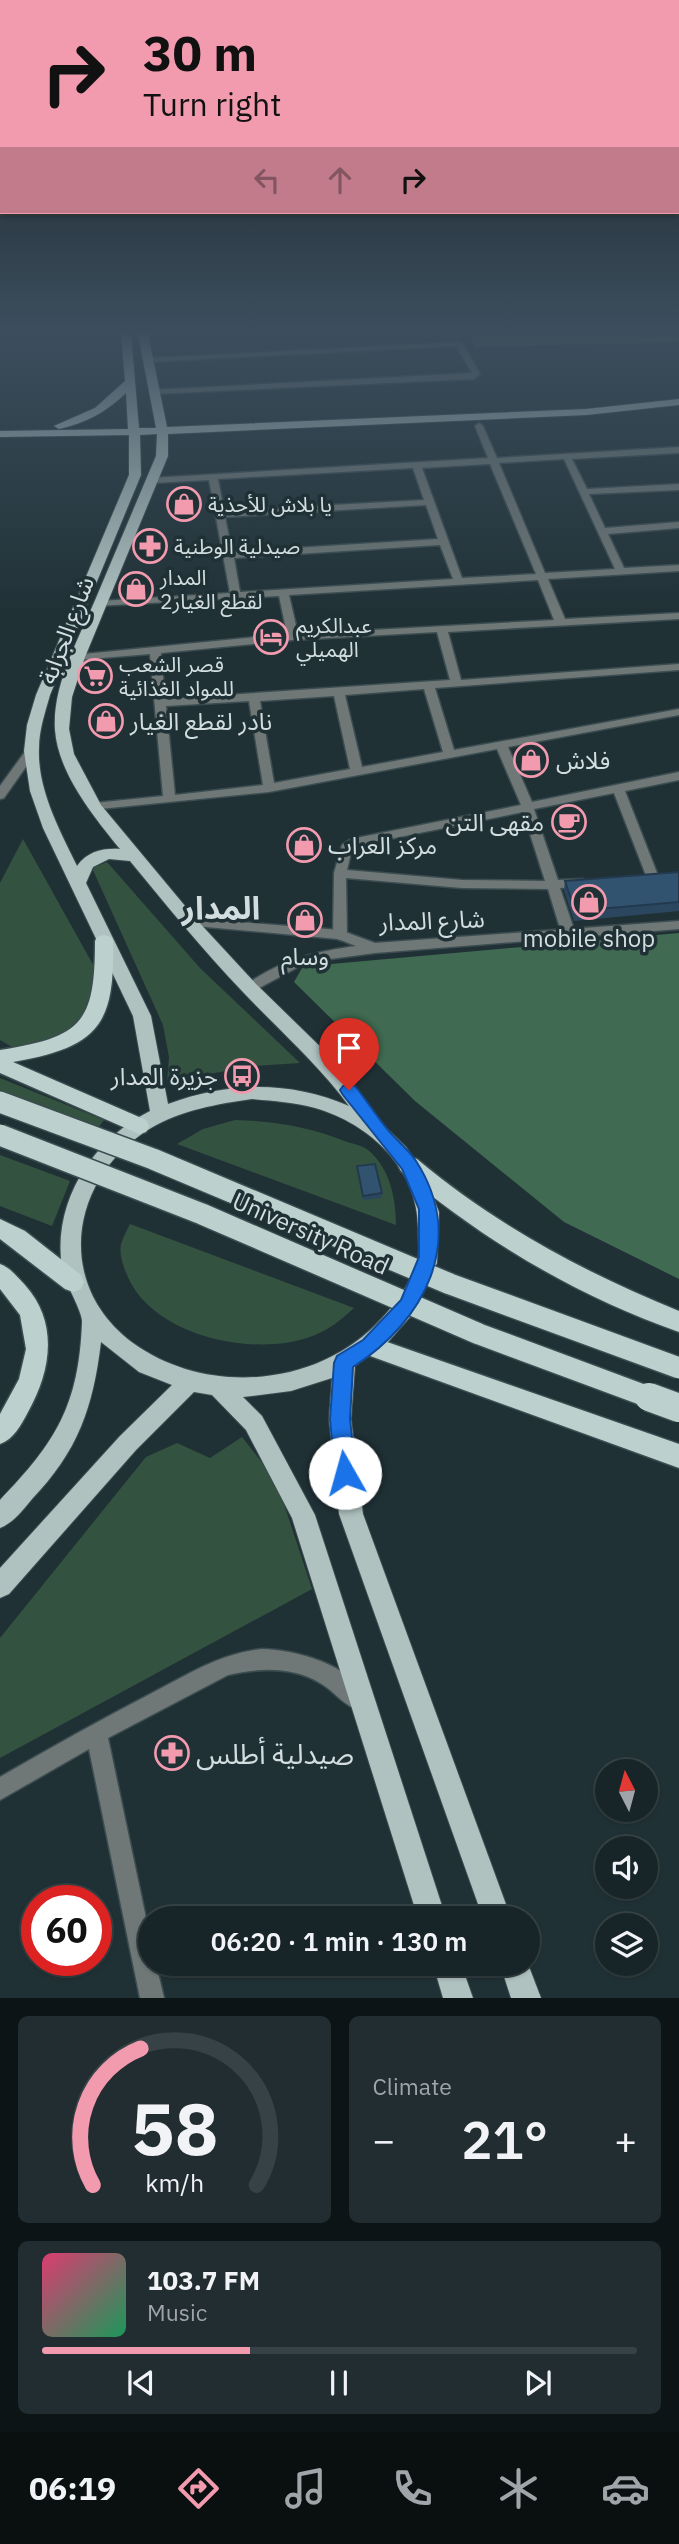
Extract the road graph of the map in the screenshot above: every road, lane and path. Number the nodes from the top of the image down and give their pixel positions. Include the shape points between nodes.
1 (54, 427) edge
2 (134, 427) edge
3 (161, 427) edge
4 (296, 427) edge
5 (435, 427) edge
6 (479, 427) edge
7 (0, 434) edge
8 (23, 434) junction
9 (163, 435) junction
10 (135, 436) junction
11 (0, 443) edge
12 (679, 450) edge
13 (567, 457) junction
14 (492, 461) junction
15 (416, 464) junction
16 (214, 477) junction
17 (153, 480) junction
18 (679, 487) edge
19 (584, 492) junction
20 (430, 502) junction
21 (221, 514) junction
22 (679, 525) edge
23 (603, 531) junction
24 (443, 542) junction
25 (228, 555) junction
26 (679, 568) edge
27 (621, 572) junction
28 (541, 577) junction
29 (459, 583) junction
30 (284, 594) junction
31 (236, 596) junction
32 (100, 604) junction
33 (679, 616) edge
34 (561, 623) junction
35 (442, 629) junction
36 (293, 638) junction
37 (155, 652) junction
38 (78, 657) junction
39 (679, 667) edge
40 (456, 682) junction
41 (428, 685) junction
42 (339, 694) junction
43 (254, 699) junction
44 (159, 703) junction
45 (679, 712) edge
46 (502, 747) junction
47 (31, 751) junction
48 (450, 755) junction
49 (357, 773) junction
50 (679, 776) edge
51 (618, 787) junction
52 (269, 788) junction
53 (0, 795) edge
54 (169, 797) junction
55 (527, 805) junction
56 (94, 807) junction
57 (138, 858) junction
58 (340, 873) junction
59 (653, 878) edge
60 (602, 881) edge
61 (78, 882) junction
62 (551, 885) junction
63 (189, 922) junction
64 (679, 925) edge
65 (340, 935) junction
66 (569, 935) junction
67 (104, 941) junction
68 (375, 948) junction
69 (250, 988) junction
70 (0, 1057) edge
71 (0, 1065) edge
72 (0, 1102) edge
73 (160, 1114) junction
74 (139, 1126) junction
75 (381, 1134) junction
76 (0, 1135) edge
77 (409, 1165) junction
78 (0, 1228) edge
79 (0, 1274) edge
80 (73, 1282) junction
81 (93, 1320) junction
82 (679, 1322) edge
83 (370, 1346) junction
84 (344, 1363) junction
85 (679, 1368) edge
86 (190, 1382) junction
87 (218, 1386) junction
88 (679, 1408) edge
89 (0, 1433) edge
90 (679, 1456) edge
91 (0, 1517) edge
92 (0, 1587) edge
93 (366, 1710) junction
94 (96, 1733) junction
95 (0, 1789) edge
96 (428, 1906) edge
97 (493, 1906) edge
98 (451, 1976) edge
99 (518, 1976) edge
100 (152, 1998) edge
101 (458, 1998) edge
102 (526, 1998) edge

1 - 8 main road
2 - 10 main road, شارع الجرابة
3 - 9 main road, شارع الجرابة
4 - 9 main road
5 - 9 main road
6 - 14 street
7 - 8 main road
8 - 10 main road
9 - 10 main road
9 - 17 main road, شارع الجرابة via 162,456
10 - 11 main road
10 - 47 main road, شارع الجرابة via 135,475 43,695
12 - 13 street
13 - 14 street
13 - 19 street
14 - 15 street
14 - 28 street
15 - 16 street
15 - 20 street
16 - 17 street
16 - 21 street
17 - 32 main road, شارع الجرابة
18 - 19 street
19 - 23 street
20 - 21 street
20 - 24 street
21 - 25 street
22 - 23 street
23 - 27 street
24 - 25 street
24 - 29 street
25 - 31 street
26 - 27 street
27 - 28 street
28 - 29 street
28 - 34 street
29 - 30 street
30 - 31 street
30 - 36 street
31 - 32 street
32 - 38 main road, شارع الجرابة
33 - 34 street
34 - 35 street
35 - 36 street
35 - 40 street
36 - 37 street
37 - 38 street
37 - 44 street
38 - 56 main road, شارع الجرابة via 65,697 62,729 67,754
39 - 40 street
40 - 41 street
41 - 42 street
41 - 48 street
42 - 43 street
42 - 49 street
43 - 44 street
43 - 52 street
44 - 54 street
45 - 46 street
46 - 48 street
46 - 55 street
47 - 53 street
47 - 61 main road, شارع الجرابة via 51,828
48 - 49 street
49 - 52 street
50 - 51 street
51 - 55 street
51 - 59 street
52 - 54 street
54 - 56 street
55 - 58 street via 351,844
55 - 62 street
56 - 57 main road, شارع الجرابة
57 - 61 main road via 103,853 88,860
57 - 63 main road, شارع الجرابة
58 - 62 street via 422,883
58 - 65 street
60 - 62 street
61 - 67 main road, شارع الجرابة
62 - 66 street
63 - 65 street, شارع المدار
63 - 69 main road, شارع الجرابة
64 - 66 street, شارع المدار
65 - 68 street, شارع المدار
66 - 68 street, شارع المدار
67 - 70 highway via 102,998 82,1030 40,1051
67 - 73 main road, شارع الجرابة via 142,1016
68 - 69 street via 296,962
69 - 75 main road, شارع الجرابة via 332,1069
71 - 74 highway
72 - 85 highway, University Road, bridge via 153,1159 450,1284
73 - 74 main road
73 - 75 main road via 205,1099 252,1092 299,1096 343,1110
74 - 80 main road via 103,1157 79,1196 68,1238
75 - 77 main road
76 - 88 highway, University Road, bridge via 202,1214 479,1334
77 - 82 highway via 465,1210 522,1246 616,1296
77 - 83 main road via 428,1209 429,1257 409,1305
78 - 80 highway
79 - 89 highway via 33,1317 37,1346 24,1399
80 - 81 main road
81 - 86 main road via 118,1347 151,1368
81 - 91 main road via 70,1431 58,1452
83 - 84 main road
83 - 90 highway
84 - 87 main road via 304,1379 262,1387
84 - 97 main road via 340,1419 351,1514
86 - 87 main road
86 - 92 main road via 128,1443
87 - 93 main road via 254,1423 303,1515
93 - 94 street via 341,1683 316,1667 271,1659 242,1661
93 - 96 main road
94 - 95 street
94 - 100 street
98 - 101 main road
99 - 102 main road

